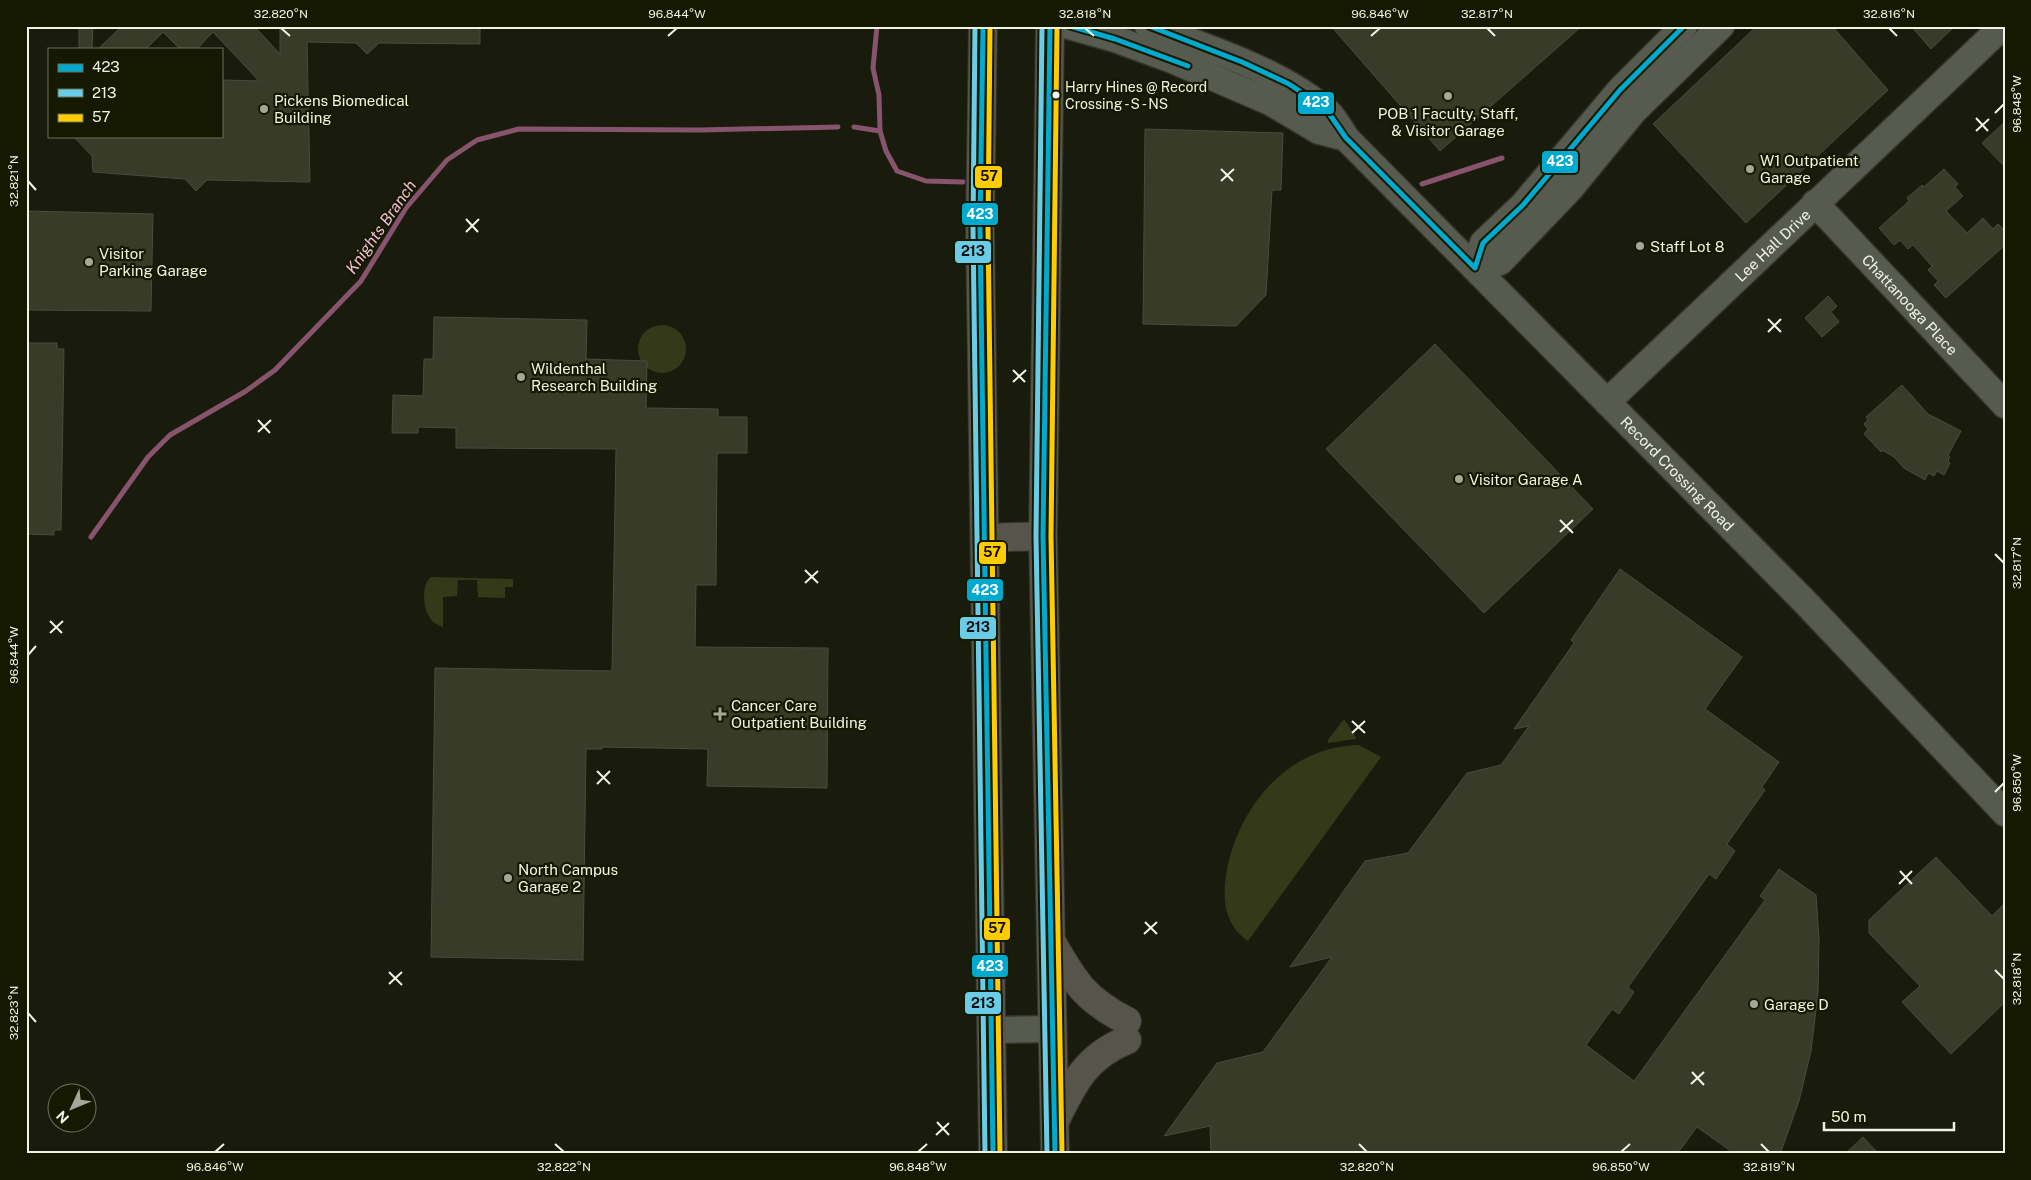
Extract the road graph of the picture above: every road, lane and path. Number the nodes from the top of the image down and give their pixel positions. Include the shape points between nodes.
1 (983, 26) edge
2 (1050, 26) edge
3 (1069, 26) edge
4 (1148, 26) edge
5 (1684, 26) edge
6 (1721, 26) edge
7 (2003, 26) edge
8 (1644, 64) junction
9 (1662, 83) junction
10 (1346, 138) junction
11 (1815, 204) junction
12 (1476, 268) junction
13 (1606, 402) junction
14 (2005, 405) edge
15 (1043, 536) junction
16 (985, 538) junction
17 (2005, 813) edge
18 (1050, 938) junction
19 (1052, 1029) junction
20 (991, 1030) junction
21 (1054, 1123) junction
22 (993, 1154) edge
23 (1055, 1154) edge

1 - 16 main road via 980,228
2 - 15 main road
3 - 10 street via 1180,63 1270,102 1319,131
4 - 10 street, Record Crossing Road via 1244,62 1287,84 1329,113
5 - 8 street
6 - 9 street
7 - 11 street, Lee Hall Drive
8 - 9 street
8 - 12 street via 1523,204 1483,243
9 - 12 street via 1614,133 1543,219 1500,262
10 - 12 street, Record Crossing Road
11 - 13 street, Lee Hall Drive
11 - 14 street, Chattanooga Place
12 - 13 street, Record Crossing Road
13 - 17 street, Record Crossing Road via 1805,602
15 - 16 main road
15 - 18 main road
16 - 20 main road
18 - 19 main road
18 - 21 main road via 1085,994 1127,1030 1086,1066 1073,1084
19 - 20 street
19 - 21 main road
20 - 22 main road
21 - 23 main road

